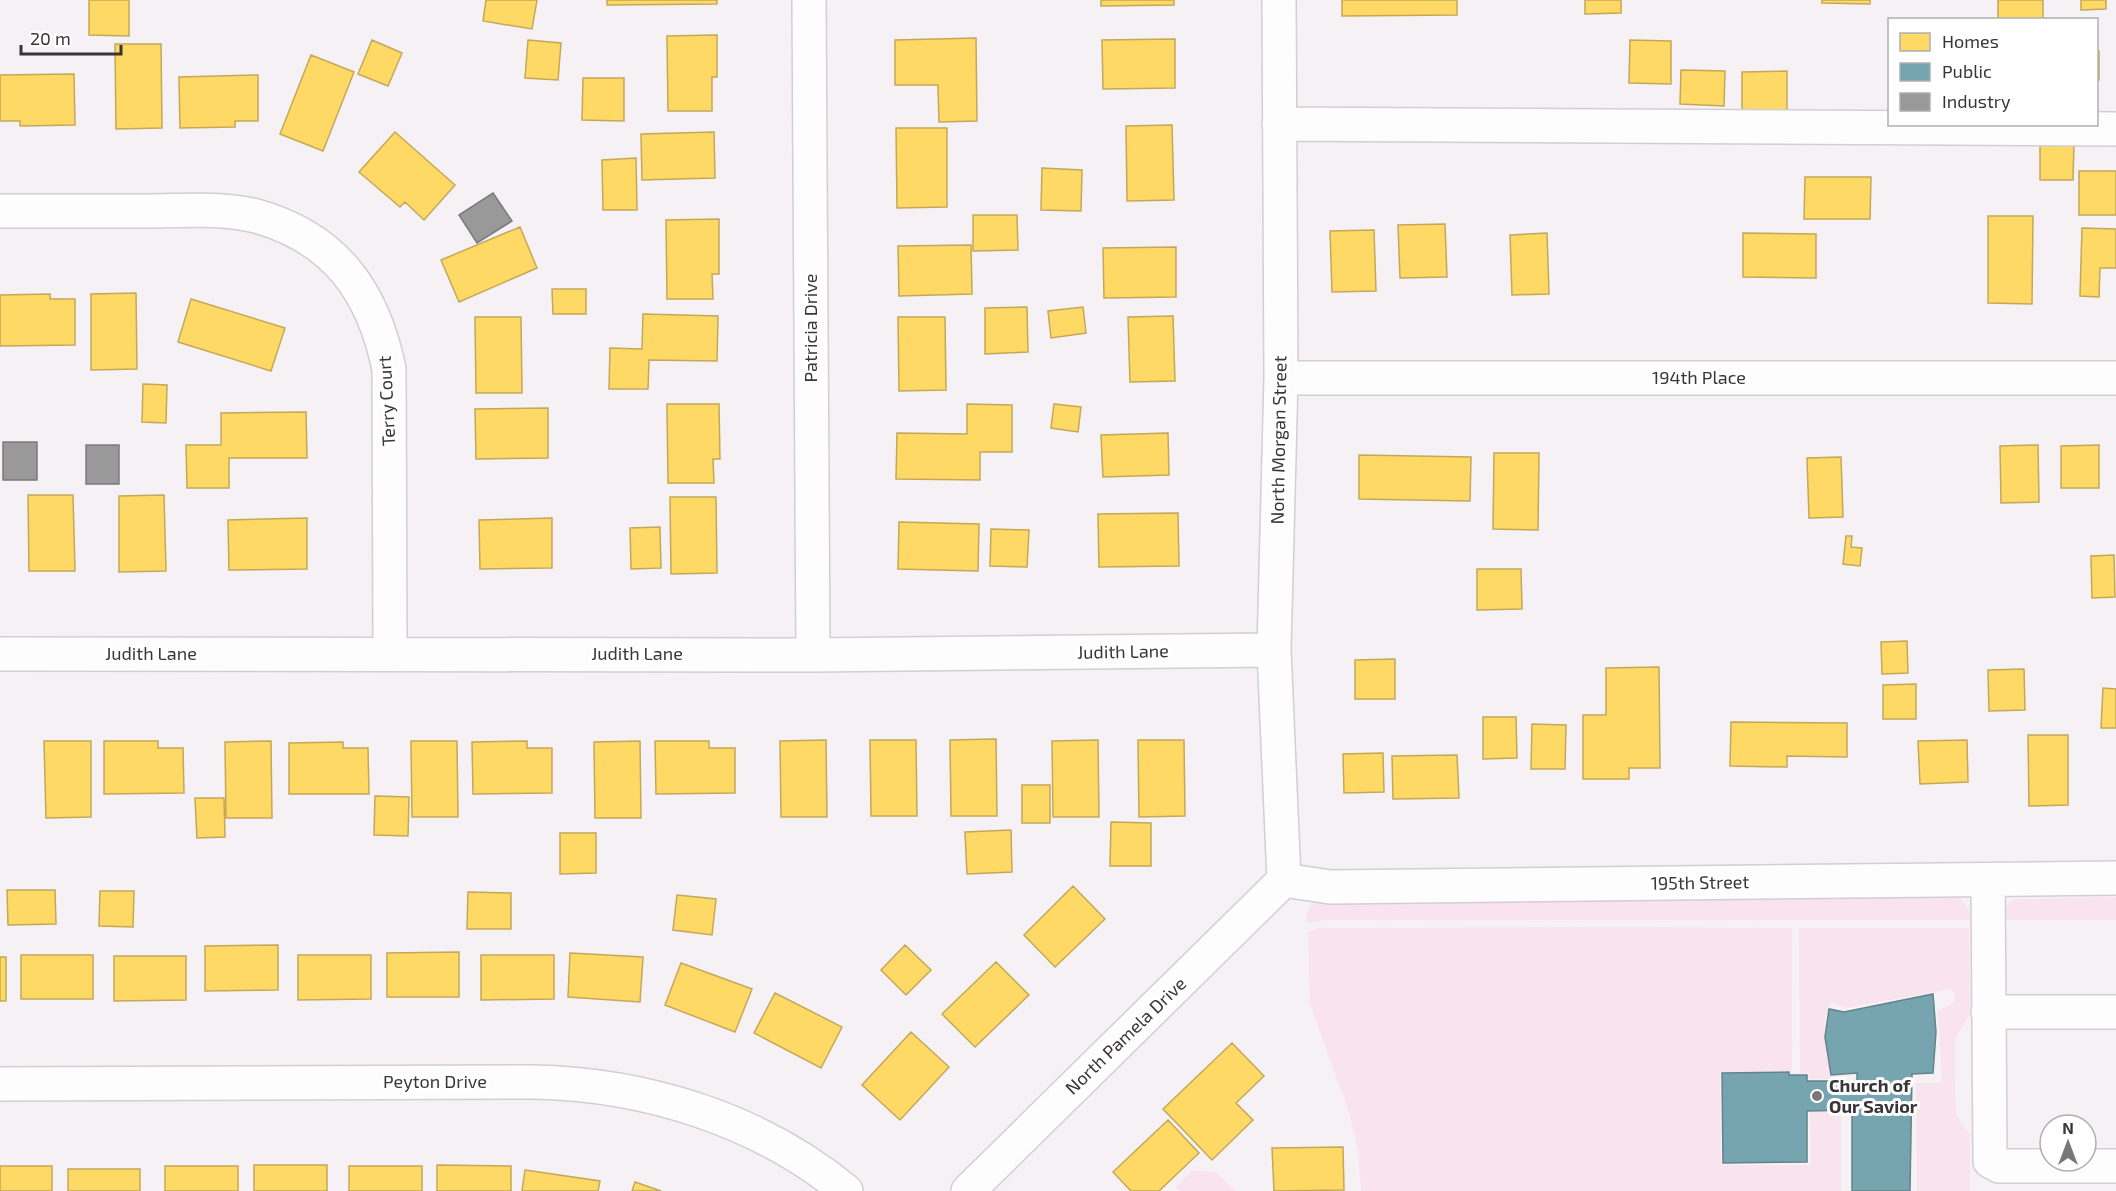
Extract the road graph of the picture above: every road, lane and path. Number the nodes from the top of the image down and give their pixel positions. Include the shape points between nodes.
1 (808, 0) edge
2 (1279, 0) edge
3 (1279, 124) junction
4 (2116, 129) edge
5 (0, 211) edge
6 (1281, 378) junction
7 (2116, 378) edge
8 (1274, 650) junction
9 (390, 653) junction
10 (0, 654) edge
11 (813, 655) junction
12 (2116, 878) edge
13 (1284, 880) junction
14 (1988, 880) junction
15 (1988, 1012) junction
16 (2116, 1012) edge
17 (0, 1084) edge
18 (2116, 1166) edge
19 (846, 1191) edge
20 (968, 1191) edge

1 - 11 street, Patricia Drive
2 - 3 street, North Morgan Street
3 - 4 street
3 - 6 street, North Morgan Street
5 - 9 street, Terry Court via 218,211 255,216 314,242 354,279 383,339 389,369
6 - 7 street, 194th Place
6 - 8 street, North Morgan Street
8 - 11 street, Judith Lane
8 - 13 street, North Morgan Street
9 - 10 street, Judith Lane
9 - 11 street, Judith Lane
12 - 14 street, 195th Street
13 - 14 street, 195th Street via 1330,887
13 - 20 street, North Pamela Drive
14 - 15 street
15 - 16 street
15 - 18 street via 1990,1161 1999,1166
17 - 19 street, Peyton Drive via 533,1082 598,1086 676,1102 715,1116 775,1144

